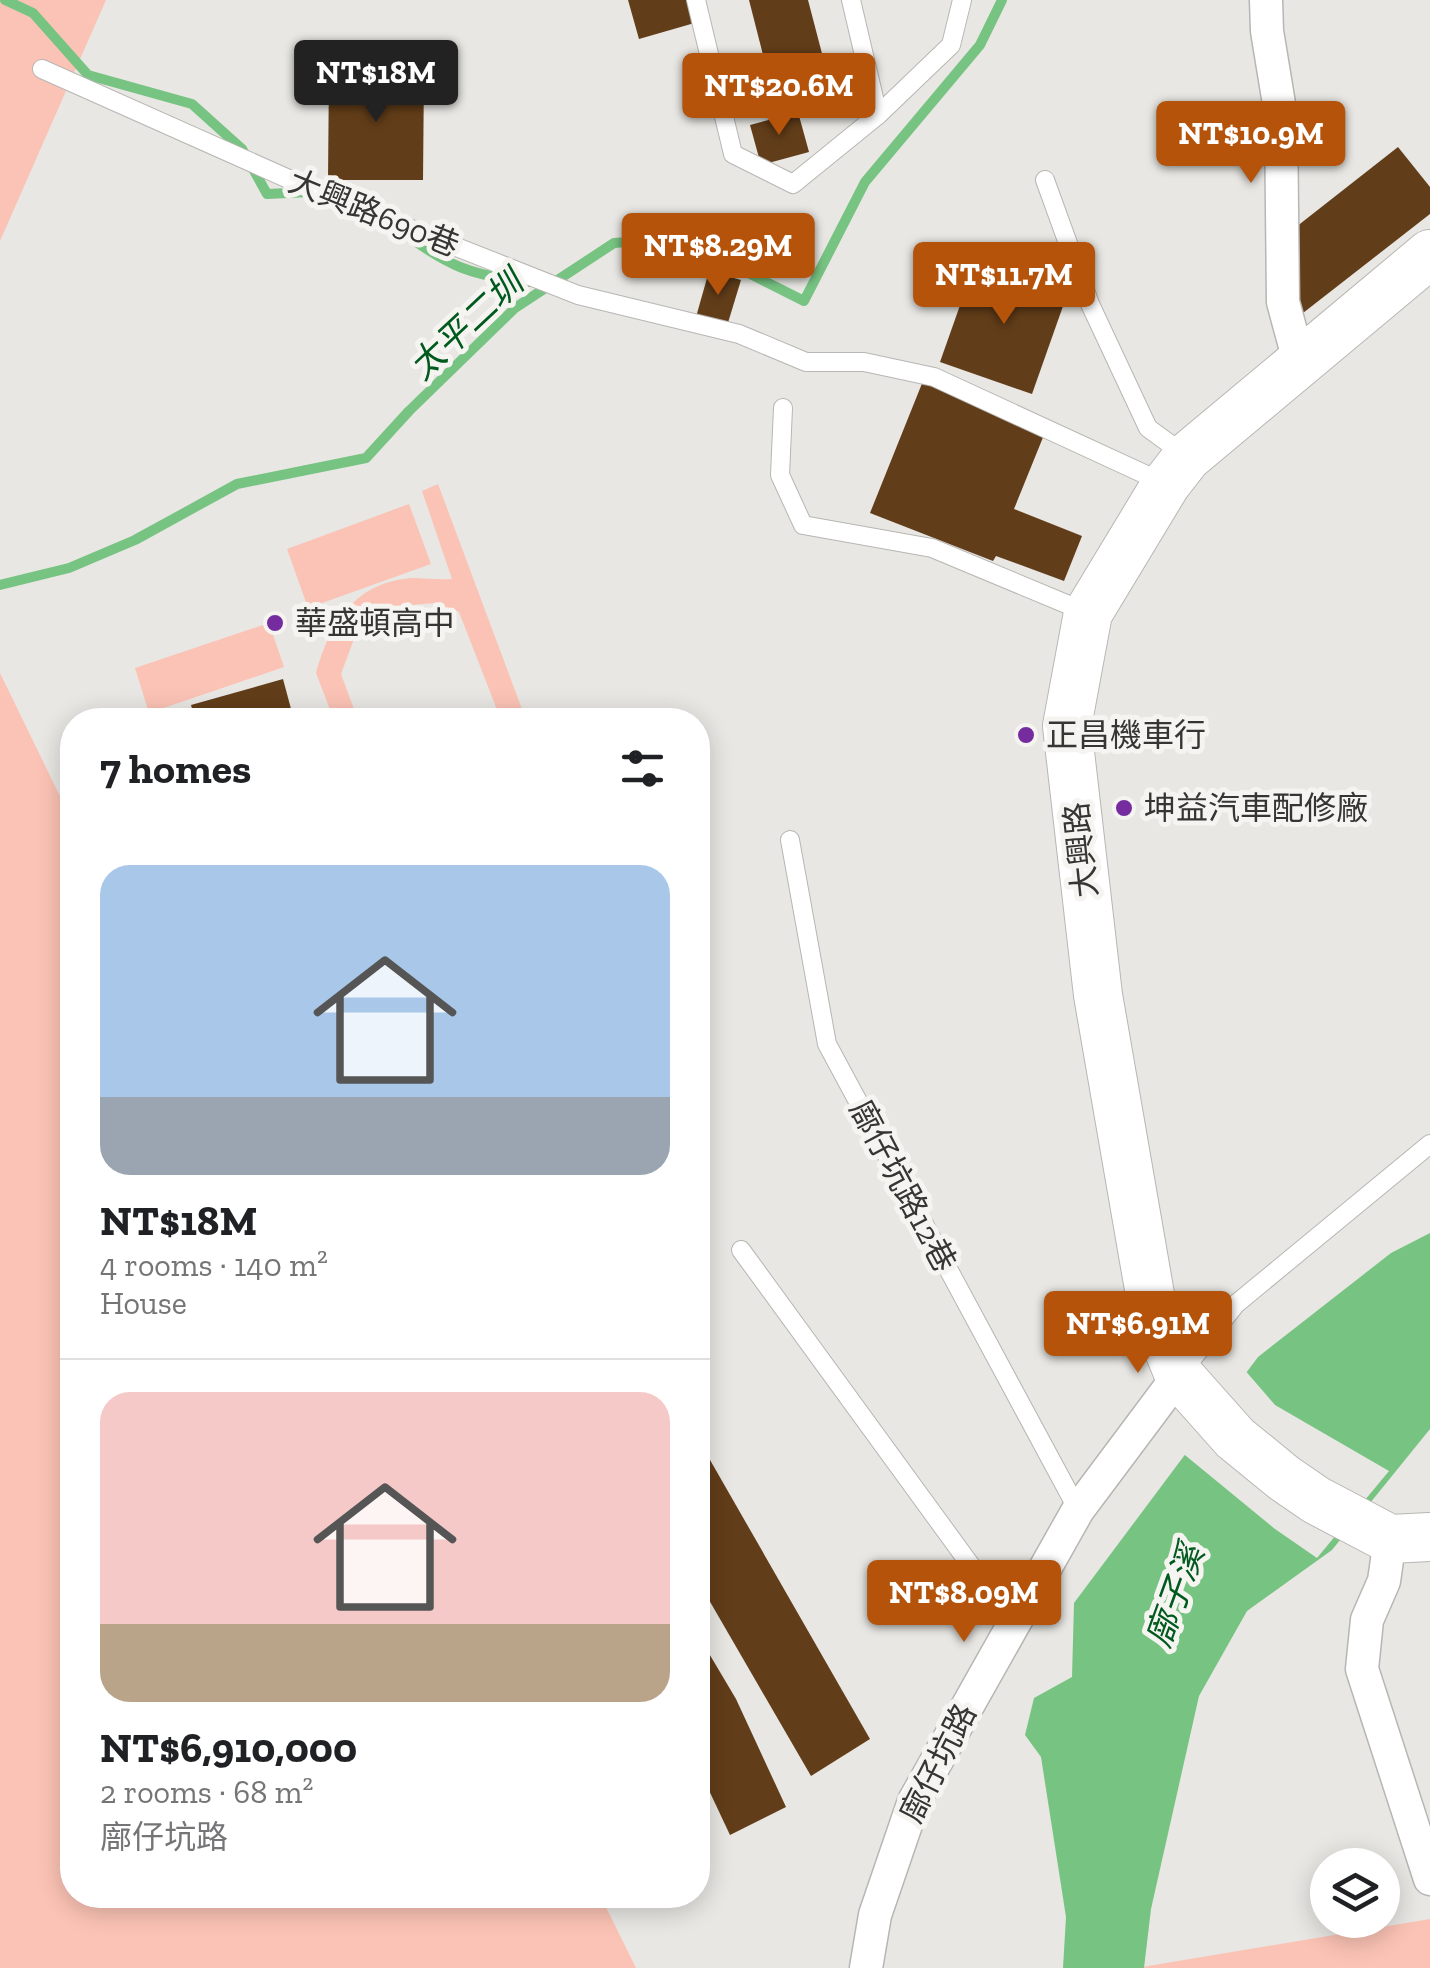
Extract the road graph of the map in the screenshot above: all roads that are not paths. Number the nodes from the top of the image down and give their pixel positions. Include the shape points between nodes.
1 (696, 0) edge
2 (851, 0) edge
3 (962, 0) edge
4 (1266, 0) edge
5 (42, 69) dead end
6 (878, 115) junction
7 (1045, 180) dead end
8 (1430, 254) edge
9 (1299, 360) junction
10 (782, 408) dead end
11 (1177, 470) junction
12 (1088, 613) junction
13 (790, 840) dead end
14 (1430, 1144) edge
15 (741, 1250) dead end
16 (1188, 1385) junction
17 (1078, 1510) junction
18 (1397, 1534) edge
19 (1012, 1622) junction
20 (1430, 1879) edge
21 (866, 1968) edge

1 - 6 lane via 733,154 794,184
2 - 6 lane
3 - 6 lane via 951,45
4 - 9 street via 1281,116 1284,302
5 - 11 lane, 大興路690巷 via 320,194 578,295 739,334 806,362 864,362 934,377
7 - 11 lane via 1090,304 1148,428
8 - 9 main road, 大興路
9 - 11 main road, 大興路
10 - 12 lane via 780,475 803,525 932,548
11 - 12 main road, 大興路
12 - 16 main road, 大興路 via 1068,726 1098,995 1153,1312
13 - 17 lane, 廍仔坑路12巷 via 827,1044
14 - 16 lane via 1236,1304
15 - 19 lane
16 - 17 street, 廍仔坑路
16 - 18 main road, 大興路 via 1284,1478 1316,1500
17 - 19 street, 廍仔坑路
18 - 20 street via 1367,1620 1362,1669
19 - 21 street, 廍仔坑路 via 914,1800 874,1914

